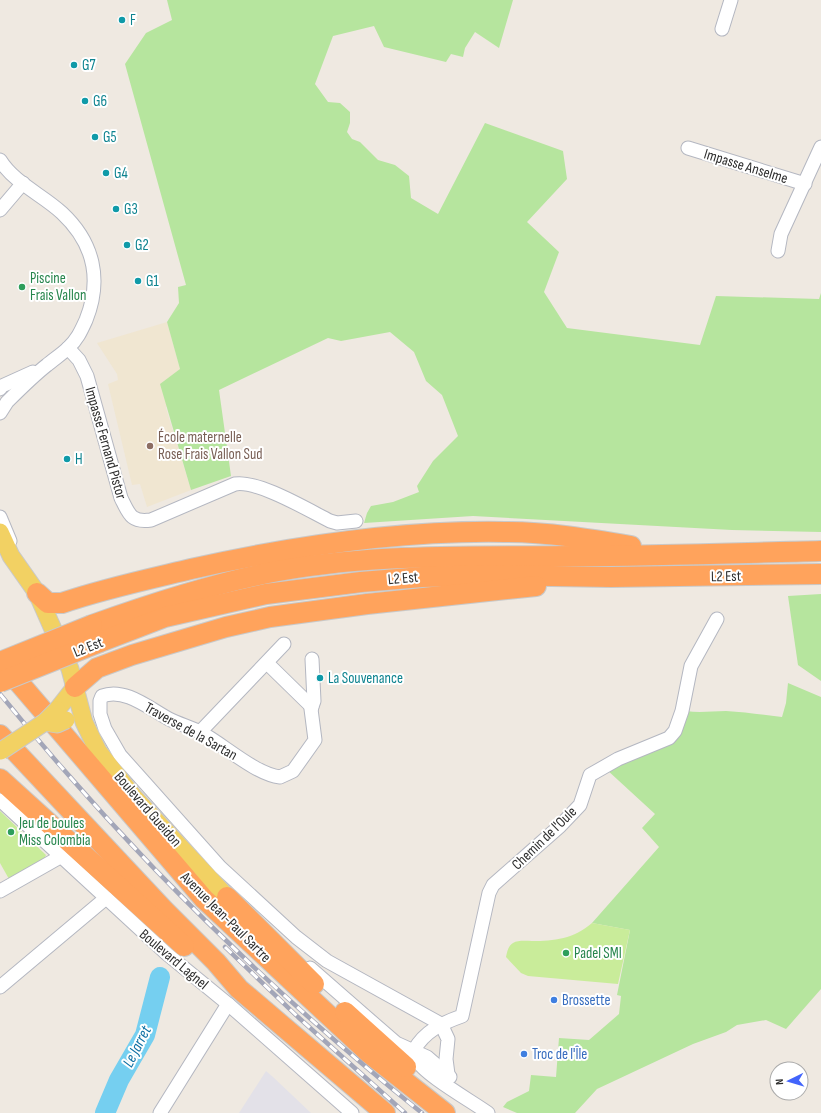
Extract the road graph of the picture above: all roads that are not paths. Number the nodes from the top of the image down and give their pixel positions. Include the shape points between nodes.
1 (731, 0) edge
2 (722, 30) dead end
3 (821, 147) edge
4 (688, 148) dead end
5 (0, 160) edge
6 (23, 183) junction
7 (805, 184) junction
8 (0, 210) edge
9 (778, 251) dead end
10 (68, 348) junction
11 (46, 366) junction
12 (1, 387) edge
13 (0, 412) edge
14 (0, 517) edge
15 (356, 521) dead end
16 (0, 532) edge
17 (821, 551) edge
18 (6, 552) edge
19 (679, 554) junction
20 (821, 574) edge
21 (611, 577) junction
22 (37, 593) junction
23 (717, 618) dead end
24 (96, 633) junction
25 (284, 644) dead end
26 (312, 659) dead end
27 (0, 661) edge
28 (267, 663) junction
29 (0, 682) edge
30 (75, 687) junction
31 (312, 707) junction
32 (200, 732) junction
33 (0, 746) edge
34 (120, 755) joint
35 (0, 778) edge
36 (0, 800) edge
37 (60, 857) junction
38 (0, 891) edge
39 (227, 896) junction
40 (106, 898) junction
41 (0, 987) edge
42 (234, 997) junction
43 (441, 1024) junction
44 (414, 1050) junction
45 (319, 1058) junction
46 (448, 1074) junction
47 (460, 1104) edge
48 (160, 1113) edge
49 (352, 1113) edge
50 (380, 1113) edge
51 (385, 1113) edge
52 (445, 1113) edge
53 (488, 1113) edge

1 - 2 street
3 - 7 street
4 - 7 street, Impasse Anselme
5 - 6 street via 4,167
6 - 8 street
6 - 10 street via 66,216 78,230 91,258 96,281 94,296 81,332
7 - 9 street via 781,234
10 - 11 street
10 - 15 street, Impasse Fernand Pistor via 79,360 87,376 121,498 128,514 134,519 151,520 242,483 252,484 330,521
11 - 12 street
11 - 13 street via 7,402
14 - 18 street via 10,538
16 - 18 main road, Boulevard Gueidon
17 - 19 highway, L2 Est
18 - 22 main road, Boulevard Gueidon
19 - 22 highway via 576,537 506,532 421,533 340,541 238,559 62,603 48,603
19 - 24 highway, L2 Est via 420,556 360,560 263,574 160,601
20 - 21 highway, L2 Est
21 - 24 highway, L2 Est via 438,576 361,582 266,594
21 - 30 highway via 270,617 97,668
22 - 30 main road, Boulevard Gueidon
23 - 43 street, Chemin de l'Oule via 691,666 682,711 675,731 669,738 618,759 590,775 580,805 493,885 489,893 462,1016
24 - 27 highway, L2 Est, bridge
24 - 29 highway, L2 Est, bridge
25 - 28 street
26 - 31 street, Traverse de la Sartan
27 - 52 highway, Avenue Jean-Paul Sartre via 204,899 370,1054
28 - 31 street
28 - 32 street
30 - 33 main road, bridge via 56,717
30 - 39 main road, Boulevard Gueidon via 84,722 98,751 133,796
31 - 32 street, Traverse de la Sartan via 315,740 293,771 280,778 265,773
32 - 34 street, Traverse de la Sartan via 128,696 107,694 102,696 100,701 100,714 105,729
33 - 42 highway via 216,962
34 - 43 street, Boulevard Gueidon via 220,867 296,937 327,961
35 - 42 highway
36 - 37 street, Boulevard Lagnel
37 - 38 street
37 - 40 street, Boulevard Lagnel
39 - 44 street, Boulevard Gueidon via 396,1043
39 - 47 highway via 324,994
40 - 41 street
40 - 42 street, Boulevard Lagnel via 167,954
42 - 45 highway
42 - 48 street
42 - 49 street, Boulevard Lagnel
43 - 44 street via 418,1043
43 - 46 street, Boulevard Gueidon via 448,1039
44 - 46 street, Boulevard Gueidon
44 - 47 street, Boulevard Gueidon via 421,1066
45 - 50 highway
45 - 51 highway
46 - 47 street, Boulevard Gueidon
47 - 53 street, Boulevard Gueidon

